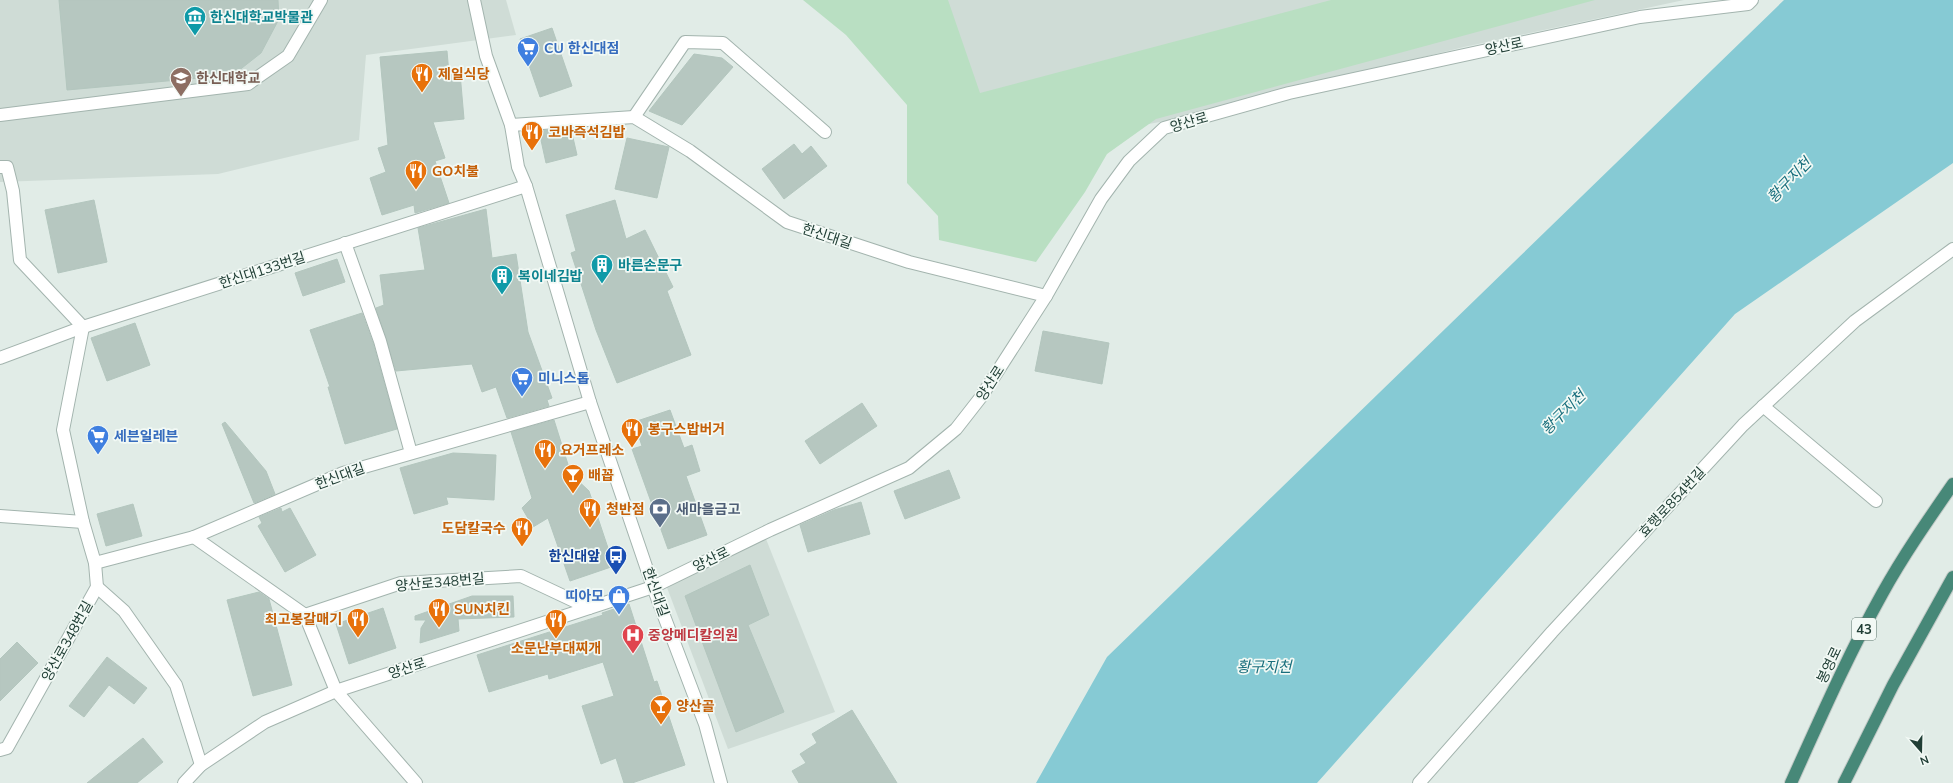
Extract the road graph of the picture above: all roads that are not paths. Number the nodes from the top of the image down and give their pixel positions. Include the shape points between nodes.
1 (474, 0) edge
2 (1734, 0) edge
3 (324, 1) edge
4 (1750, 2) edge
5 (0, 115) edge
6 (634, 117) junction
7 (511, 126) junction
8 (825, 132) dead end
9 (0, 168) edge
10 (526, 186) junction
11 (345, 243) junction
12 (1953, 250) edge
13 (1046, 296) junction
14 (83, 327) junction
15 (0, 358) edge
16 (590, 402) junction
17 (1763, 406) junction
18 (411, 453) junction
19 (1953, 484) edge
20 (1876, 501) dead end
21 (0, 516) edge
22 (83, 522) junction
23 (194, 536) junction
24 (95, 563) junction
25 (1953, 577) edge
26 (97, 587) junction
27 (653, 587) junction
28 (589, 608) junction
29 (305, 615) junction
30 (336, 691) junction
31 (0, 750) edge
32 (201, 765) junction
33 (184, 783) edge
34 (416, 783) edge
35 (721, 783) edge
36 (1419, 783) edge
37 (1791, 783) edge
38 (1844, 783) edge

1 - 7 street, 한신대길 via 486,56
2 - 4 street
3 - 5 street via 288,56 248,84
4 - 13 street, 양산로 via 1640,17 1289,93 1164,128 1129,161 1101,199
6 - 7 street
6 - 8 street via 685,42 723,43
6 - 13 street, 한신대길 via 690,150 786,222 909,262
7 - 10 street, 한신대길 via 518,167
9 - 14 street via 7,167 20,260
10 - 11 street, 한신대133번길
10 - 16 street, 한신대길
11 - 14 street, 한신대133번길
11 - 18 street via 380,341
12 - 17 street, 효행로854번길 via 1856,321
13 - 27 street, 양산로 via 981,398 956,429 909,468 770,530
14 - 15 street, 한신대133번길
14 - 22 street, 양산로348번길 via 63,430
16 - 18 street, 한신대길
16 - 27 street, 한신대길
17 - 20 street
17 - 36 street, 효행로854번길 via 1552,632
18 - 23 street, 한신대길 via 343,473
19 - 37 highway, 봉영로 / 43 via 1883,593 1846,663
21 - 22 street
22 - 24 street, 양산로348번길
23 - 24 street, 한신대길
23 - 29 street
24 - 26 street, 양산로348번길
25 - 38 highway via 1893,685
26 - 31 street, 양산로348번길 via 6,748
26 - 32 street via 124,611 176,685
27 - 28 street, 양산로
27 - 35 street, 한신대길 via 705,724
28 - 29 street, 양산로348번길 via 521,576 401,583
28 - 30 street, 양산로
29 - 30 street
30 - 32 street, 양산로 via 265,722
30 - 34 street
32 - 33 street, 양산로

